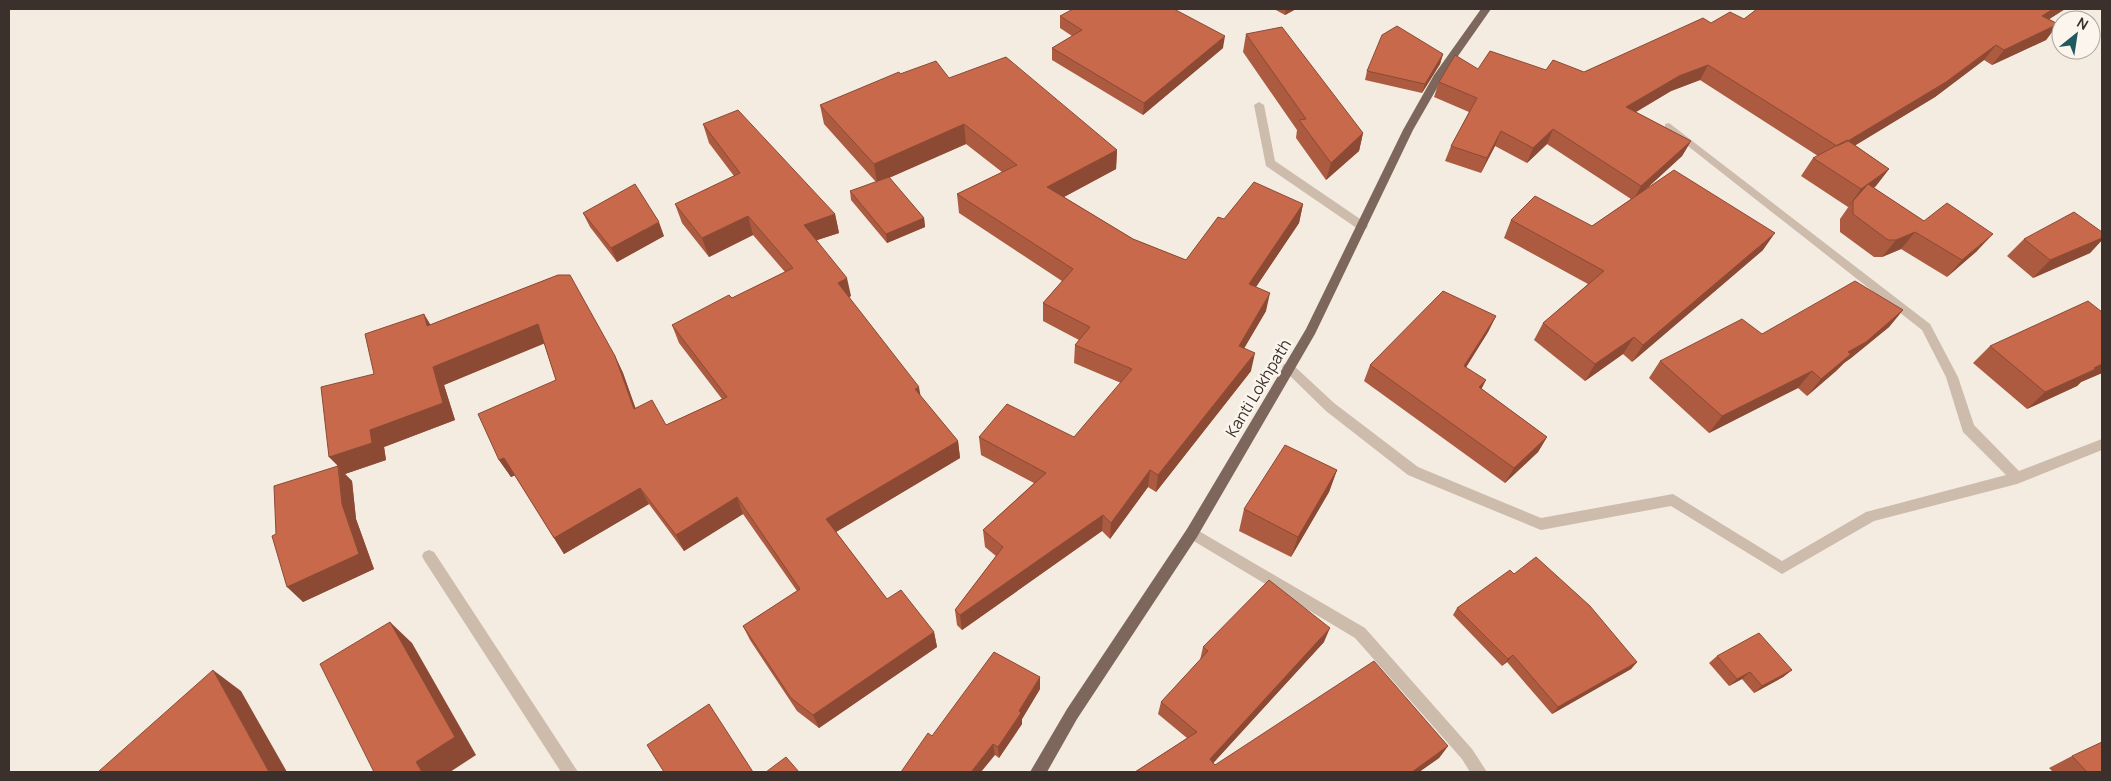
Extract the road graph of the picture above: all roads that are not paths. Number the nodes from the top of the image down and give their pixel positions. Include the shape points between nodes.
1 (1486, 9) edge
2 (1259, 105) dead end
3 (1669, 126) dead end
4 (1362, 226) junction
5 (1288, 367) junction
6 (2102, 444) edge
7 (2017, 478) junction
8 (1192, 533) junction
9 (429, 556) dead end
10 (570, 772) edge
11 (1038, 772) edge
12 (1479, 772) edge

1 - 4 main road, Kanti Lokhpath via 1439,75 1408,130
2 - 4 street via 1270,163
3 - 7 street via 1926,327 1952,377 1968,428
4 - 5 main road, Kanti Lokhpath via 1311,331
5 - 7 street via 1330,407 1413,471 1541,524 1673,500 1782,568 1870,516
5 - 8 main road, Kanti Lokhpath
6 - 7 street
8 - 11 main road, Kanti Lokhpath via 1072,714
8 - 12 street via 1360,634 1467,754
9 - 10 street

